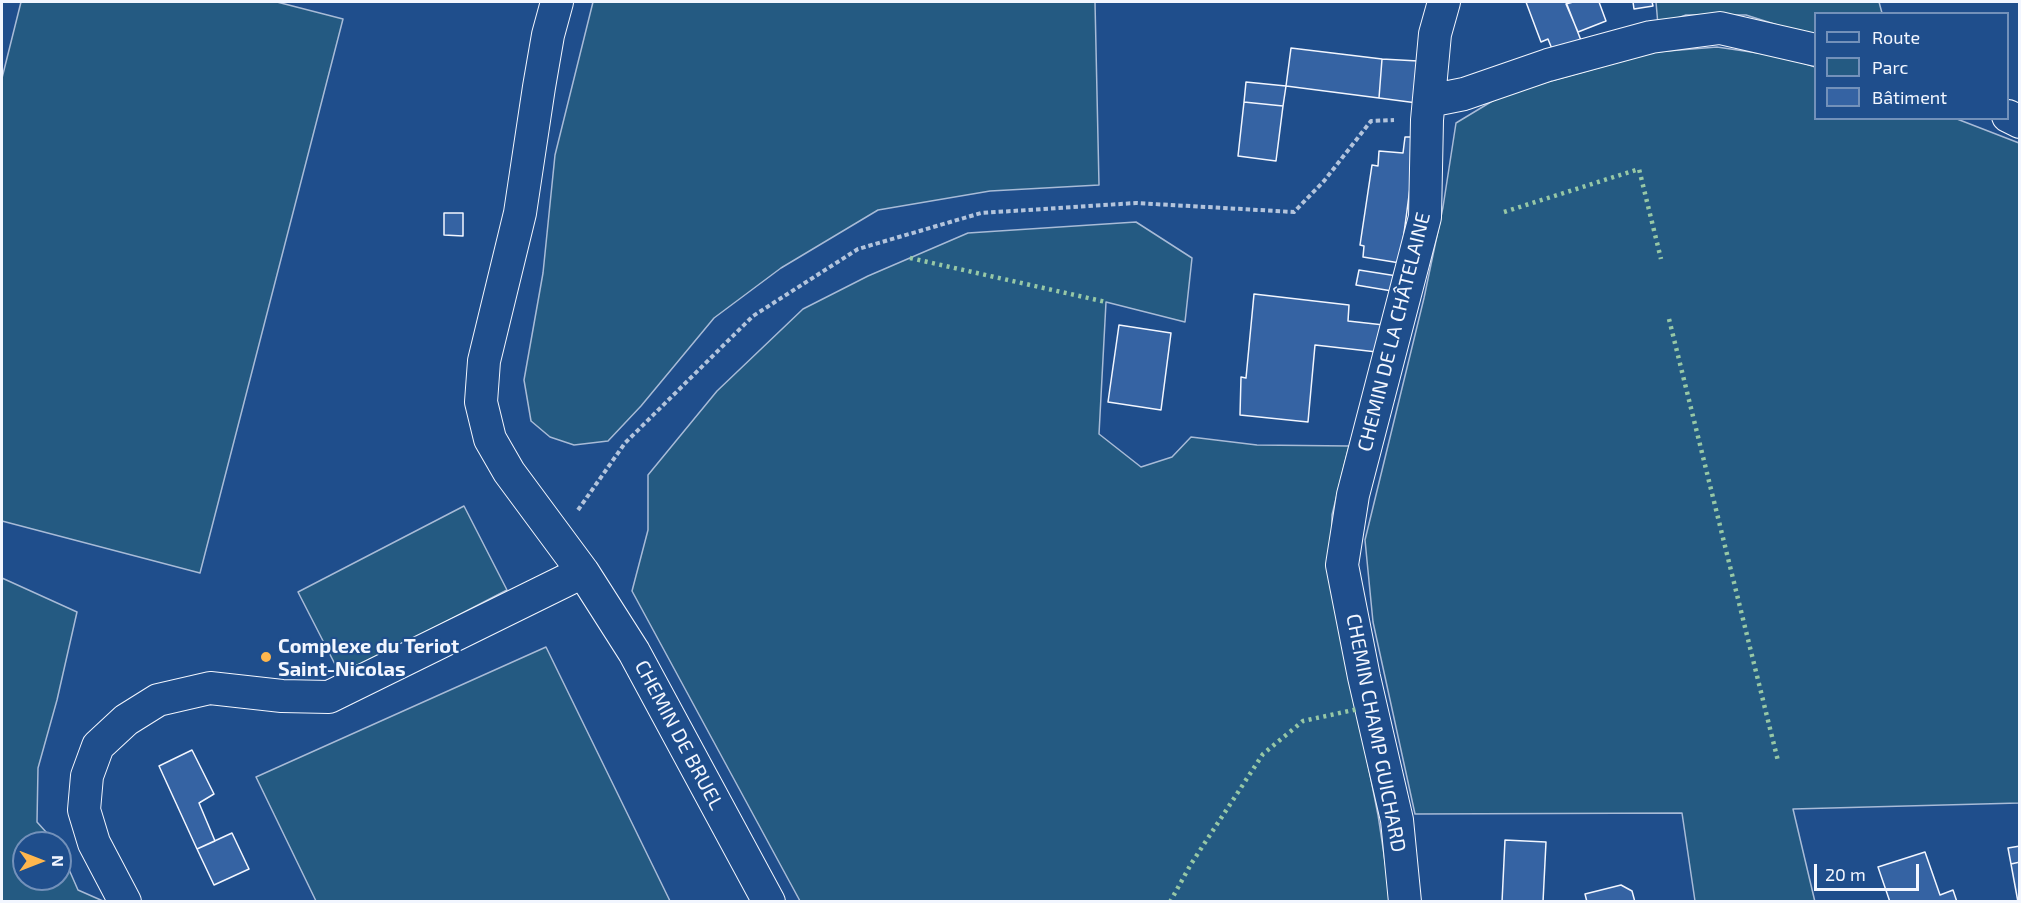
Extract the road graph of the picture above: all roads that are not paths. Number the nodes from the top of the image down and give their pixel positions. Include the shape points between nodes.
1 (557, 2) edge
2 (1444, 2) edge
3 (1814, 50) edge
4 (1428, 110) junction
5 (1342, 565) joint
6 (583, 572) junction
7 (125, 902) edge
8 (769, 902) edge
9 (1405, 902) edge

1 - 6 street, CHEMIN DE BRUEL via 548,35 520,213 484,361 481,402 490,439 508,472
2 - 4 street, CHEMIN DE LA CHÂTELAINE via 1435,34
3 - 4 street via 1720,28 1651,37 1548,65
4 - 5 street, CHEMIN DE LA CHÂTELAINE via 1425,217 1353,495
5 - 9 street, CHEMIN CHAMP GUICHARD via 1397,820
6 - 7 street via 329,697 210,688 158,700 126,720 98,746 87,776 84,810 94,843
6 - 8 street, CHEMIN DE BRUEL via 634,652

